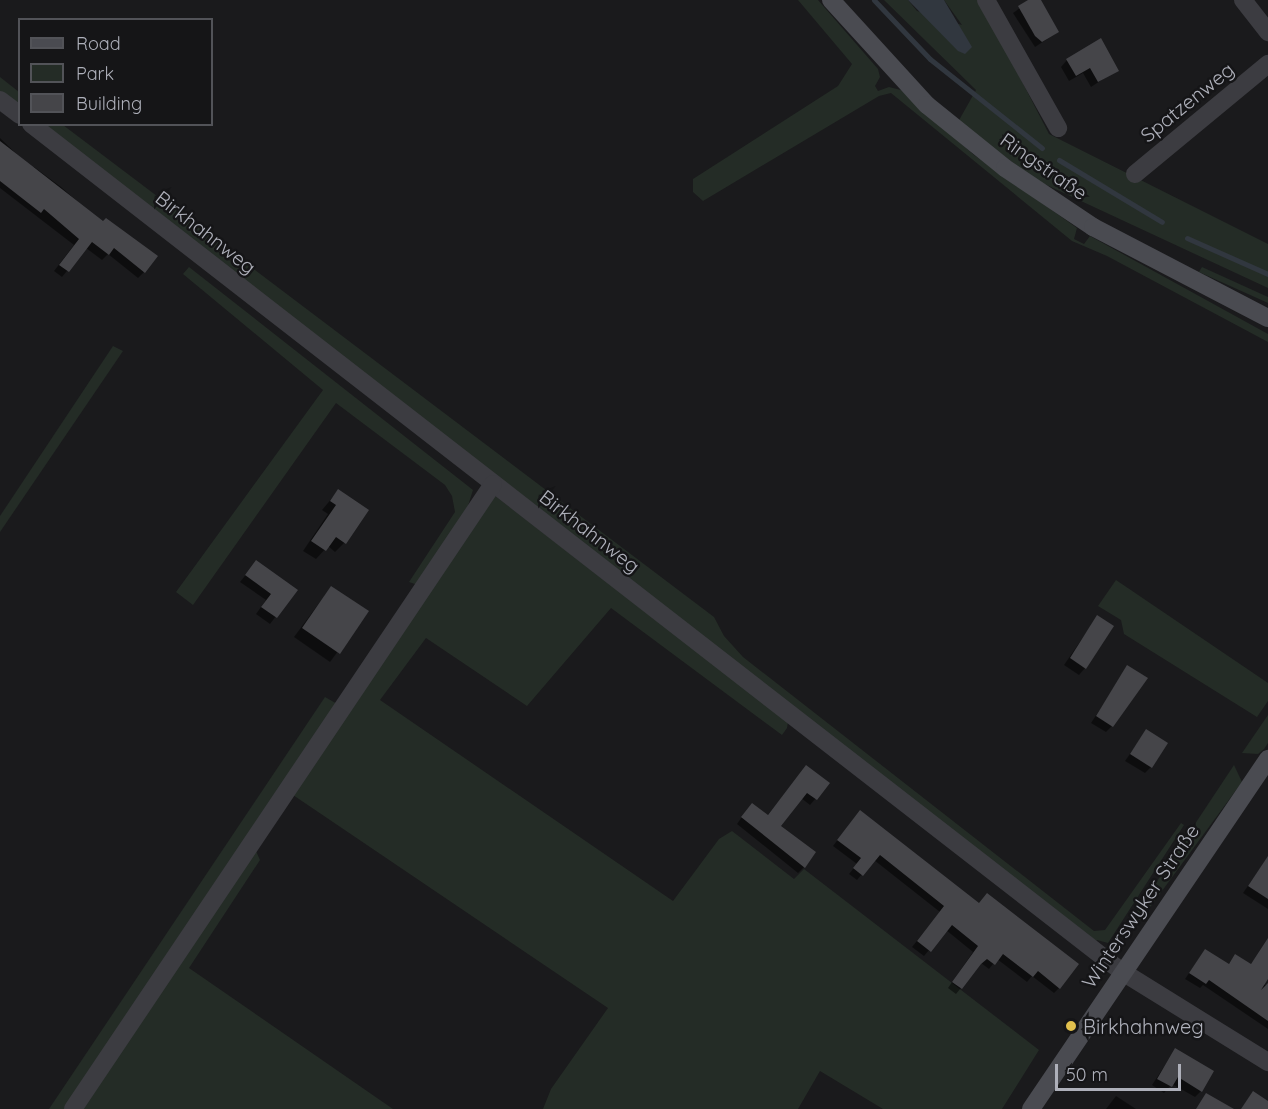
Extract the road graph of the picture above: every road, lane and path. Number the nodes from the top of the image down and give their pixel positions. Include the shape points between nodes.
1 (831, 0) edge
2 (986, 0) edge
3 (1243, 0) edge
4 (1268, 32) edge
5 (1268, 64) edge
6 (0, 100) edge
7 (18, 114) edge
8 (34, 126) edge
9 (1058, 128) dead end
10 (1135, 174) dead end
11 (1268, 318) edge
12 (493, 484) junction
13 (1268, 759) edge
14 (1121, 972) junction
15 (1268, 1062) edge
16 (73, 1109) edge
17 (1031, 1109) edge

1 - 11 main road, Ringstraße via 927,105 1005,168 1112,238
2 - 9 street
3 - 4 street
5 - 10 street, Spatzenweg
6 - 7 street
8 - 12 street, Birkhahnweg
12 - 14 street, Birkhahnweg
12 - 16 street
13 - 14 main road, Winterswyker Straße
14 - 15 street, Birkhahnweg
14 - 17 main road, Winterswyker Straße

